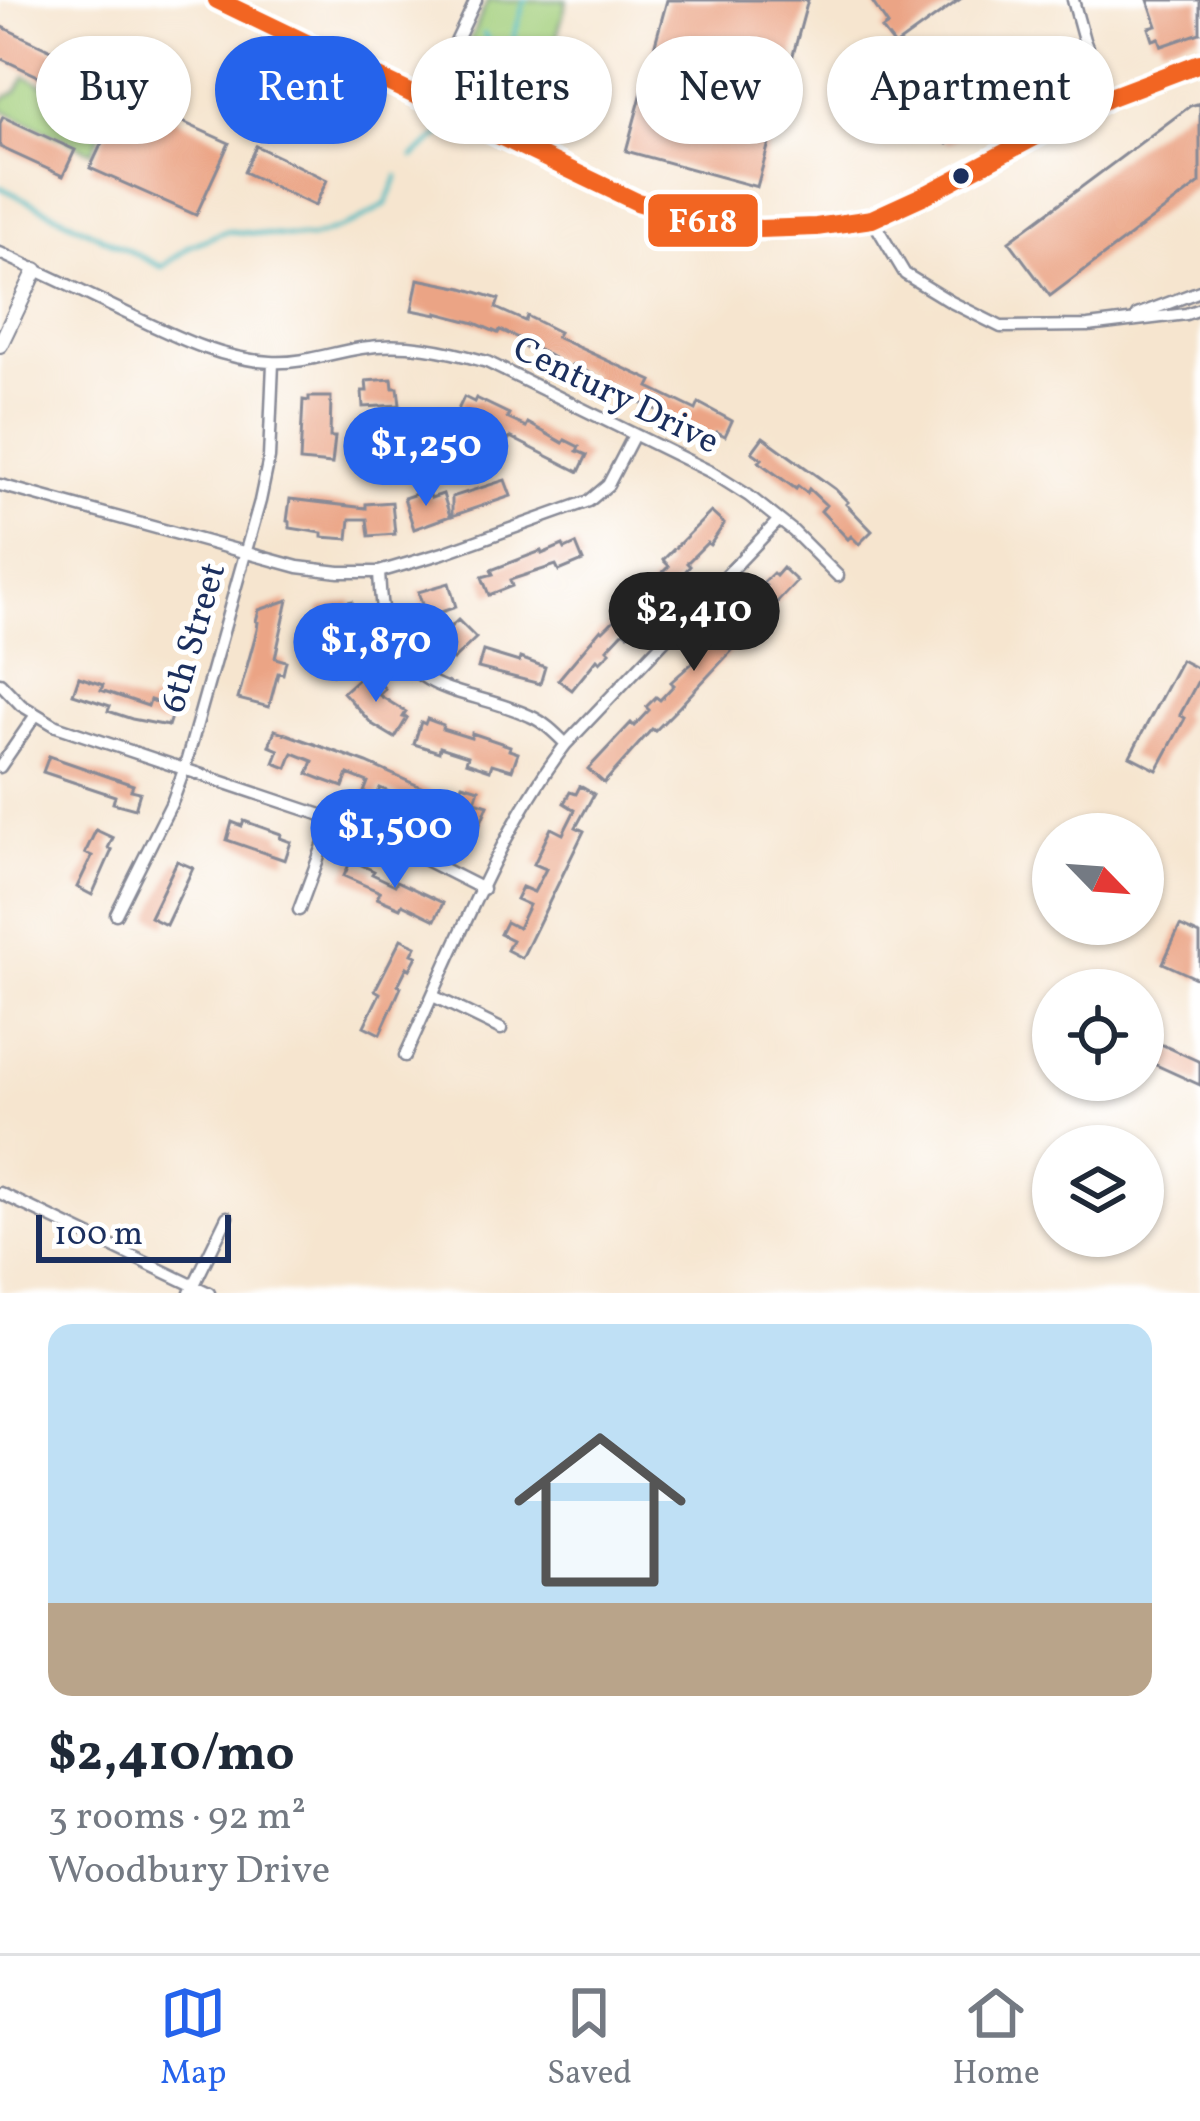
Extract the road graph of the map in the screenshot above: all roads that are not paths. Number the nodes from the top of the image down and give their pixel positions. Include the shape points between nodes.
1 (217, 0) edge
2 (476, 0) edge
3 (1073, 0) edge
4 (459, 36) edge
5 (1083, 36) edge
6 (1200, 63) edge
7 (411, 95) edge
8 (1114, 96) edge
9 (514, 144) edge
10 (1021, 144) edge
11 (872, 219) junction
12 (0, 253) edge
13 (36, 270) junction
14 (1200, 291) edge
15 (1200, 309) edge
16 (1122, 321) junction
17 (0, 345) edge
18 (273, 363) junction
19 (634, 435) junction
20 (0, 485) edge
21 (779, 520) junction
22 (246, 552) junction
23 (379, 572) junction
24 (838, 576) dead end
25 (0, 683) edge
26 (35, 716) junction
27 (566, 744) junction
28 (0, 767) edge
29 (184, 770) junction
30 (333, 819) junction
31 (483, 889) junction
32 (299, 910) dead end
33 (116, 914) dead end
34 (433, 996) junction
35 (501, 1029) dead end
36 (405, 1056) dead end
37 (0, 1192) edge
38 (227, 1217) dead end
39 (192, 1289) edge
40 (209, 1293) edge

1 - 7 street
2 - 4 street
3 - 5 street
6 - 8 street
9 - 11 street via 637,202 704,221 760,229
10 - 11 street
11 - 16 street via 905,274 1001,327
12 - 13 street, Century Drive
13 - 17 street
13 - 18 street, Century Drive via 197,346
14 - 16 street
15 - 16 street
18 - 19 street, Century Drive via 404,345 452,352
18 - 22 street, 6th Street via 269,458
19 - 21 street, Century Drive via 711,472
19 - 23 street via 608,485 589,501
20 - 22 street
21 - 24 street, Century Drive
21 - 27 street
22 - 23 street via 319,570
22 - 29 street, 6th Street
23 - 27 street via 391,638 422,677 527,714
25 - 26 street
26 - 28 street
26 - 29 street
27 - 31 street
29 - 30 street
29 - 33 street, 6th Street
30 - 31 street
30 - 32 street
31 - 34 street
34 - 35 street
34 - 36 street
37 - 39 street
38 - 39 street
39 - 40 street

